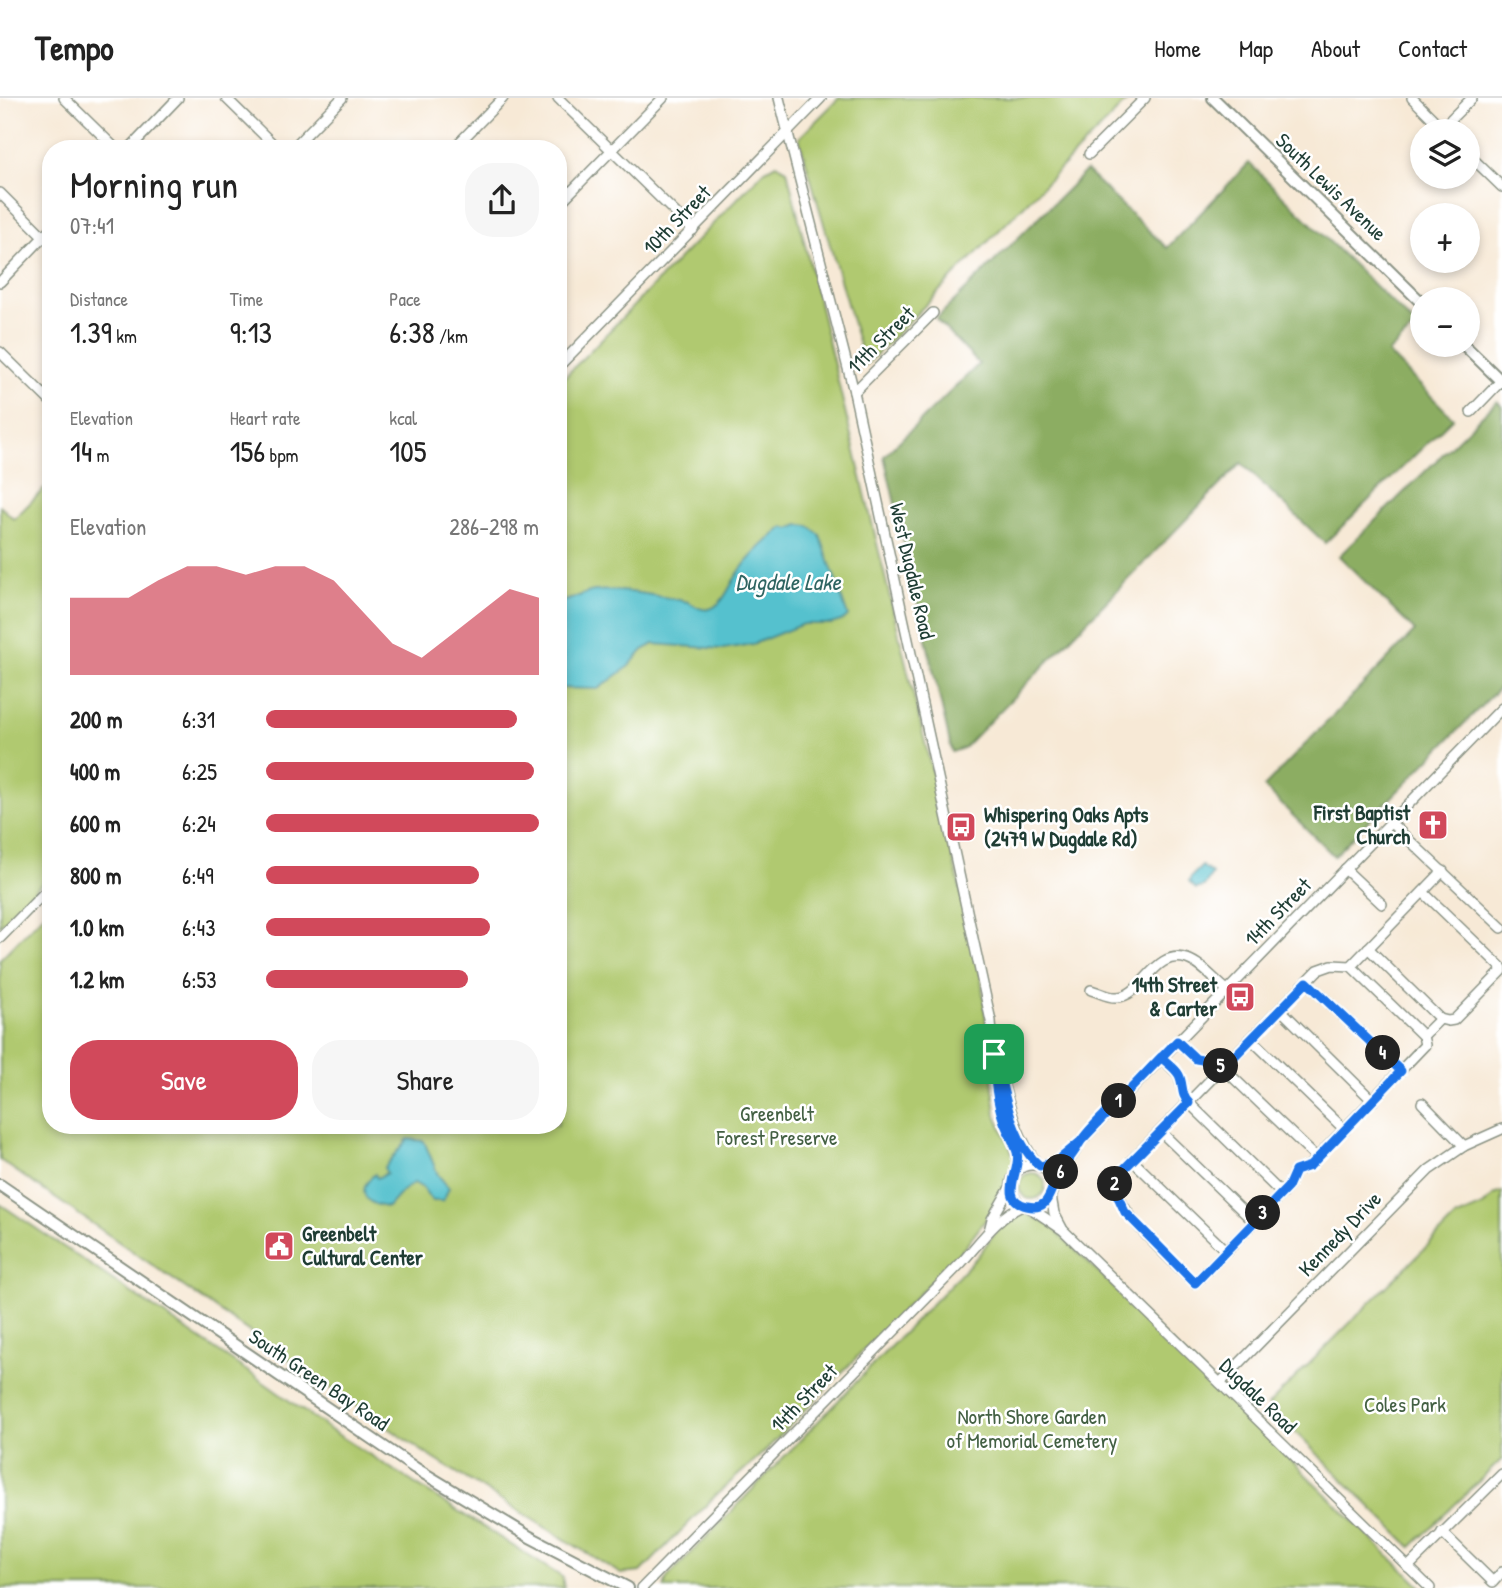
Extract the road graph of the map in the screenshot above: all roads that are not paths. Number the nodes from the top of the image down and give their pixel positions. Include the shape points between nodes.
1 (64, 98) edge
2 (178, 98) edge
3 (226, 98) edge
4 (342, 98) edge
5 (503, 98) edge
6 (558, 98) edge
7 (663, 98) edge
8 (779, 98) edge
9 (821, 98) edge
10 (1144, 98) edge
11 (1213, 98) edge
12 (1412, 98) edge
13 (1472, 98) edge
14 (1433, 119) edge
15 (1454, 119) edge
16 (787, 133) junction
17 (107, 140) edge
18 (138, 140) edge
19 (269, 140) edge
20 (301, 140) edge
21 (462, 140) edge
22 (612, 150) junction
23 (1089, 154) dead end
24 (1480, 166) edge
25 (1502, 187) edge
26 (0, 193) edge
27 (567, 196) edge
28 (693, 229) junction
29 (42, 231) edge
30 (42, 242) edge
31 (0, 282) edge
32 (1410, 291) edge
33 (933, 313) dead end
34 (0, 352) edge
35 (1477, 357) edge
36 (567, 358) edge
37 (1502, 381) edge
38 (854, 392) junction
39 (42, 393) edge
40 (1471, 412) dead end
41 (1502, 708) edge
42 (1390, 822) junction
43 (1345, 869) junction
44 (1443, 871) junction
45 (1423, 892) junction
46 (42, 895) edge
47 (1382, 904) dead end
48 (1502, 928) edge
49 (0, 938) edge
50 (1368, 948) junction
51 (1351, 966) junction
52 (1502, 969) edge
53 (1307, 982) junction
54 (1091, 989) dead end
55 (1227, 990) junction
56 (1280, 1010) junction
57 (1440, 1019) junction
58 (1423, 1036) junction
59 (1251, 1039) junction
60 (1177, 1041) junction
61 (994, 1054) junction
62 (1161, 1057) junction
63 (1223, 1068) junction
64 (1401, 1071) junction
65 (1373, 1101) junction
66 (1189, 1103) junction
67 (1422, 1103) dead end
68 (1502, 1129) edge
69 (1345, 1130) junction
70 (1161, 1132) junction
71 (1080, 1142) junction
72 (1464, 1146) junction
73 (1317, 1158) junction
74 (1132, 1160) junction
75 (1039, 1166) junction
76 (1017, 1171) junction
77 (1053, 1184) junction
78 (0, 1185) edge
79 (1011, 1186) junction
80 (1282, 1194) junction
81 (1051, 1196) junction
82 (1026, 1206) junction
83 (1254, 1222) junction
84 (1063, 1230) junction
85 (989, 1231) junction
86 (1226, 1251) junction
87 (1220, 1383) junction
88 (1502, 1474) edge
89 (1442, 1532) junction
90 (1408, 1567) junction
91 (1502, 1572) edge
92 (628, 1588) edge
93 (642, 1588) edge
94 (1430, 1588) edge

1 - 17 street
2 - 18 street
3 - 19 street
4 - 20 street
5 - 21 street
6 - 22 street
7 - 22 street
8 - 16 street, West Dugdale Road
9 - 16 street, 10th Street
10 - 23 street
11 - 32 main road, South Lewis Avenue
12 - 14 street
13 - 15 street
16 - 28 street, 10th Street
16 - 38 street, West Dugdale Road
22 - 27 street
22 - 28 street
24 - 25 street
26 - 29 street
28 - 36 street, 10th Street
30 - 31 street
33 - 38 street, 11th Street
34 - 39 street
35 - 37 main road
37 - 40 street
38 - 61 street, West Dugdale Road via 964,892
41 - 42 street, 14th Street
42 - 43 street, 14th Street
42 - 44 street
43 - 47 street
43 - 55 street, 14th Street
44 - 45 street
44 - 48 street
45 - 50 street
45 - 52 street
46 - 49 street
50 - 51 street
50 - 57 street
51 - 53 street via 1323,967
51 - 58 street
52 - 57 street via 1454,1020
53 - 56 street
53 - 64 street
54 - 55 street via 1109,996 1125,995 1164,961 1181,958 1201,967
55 - 60 street, 14th Street
56 - 59 street
56 - 65 street
57 - 58 street
58 - 64 street via 1423,1049
59 - 63 street
59 - 69 street
60 - 62 street, 14th Street
60 - 63 street via 1196,1059
61 - 75 street via 1015,1125
61 - 76 street via 995,1091 1017,1150
62 - 66 street via 1179,1075
62 - 71 street, 14th Street
63 - 66 street
63 - 73 street
64 - 65 street
65 - 69 street
66 - 70 street
66 - 80 street
67 - 72 street
68 - 72 street, Kennedy Drive
69 - 73 street
70 - 74 street
70 - 83 street
71 - 75 street, 14th Street via 1056,1162
71 - 77 street, 14th Street
72 - 87 street, Kennedy Drive via 1409,1188
73 - 80 street via 1295,1171
74 - 86 street
74 - 86 street via 1116,1180 1119,1202 1195,1283
75 - 76 street
75 - 77 street via 1049,1173
76 - 79 street
77 - 81 street
78 - 92 main road, South Green Bay Road via 387,1450 530,1537
79 - 82 street via 1014,1197
79 - 85 street, 14th Street
80 - 83 street
81 - 82 street via 1041,1205
81 - 84 street
82 - 84 street, Dugdale Road
82 - 85 street, 14th Street via 1010,1212
83 - 86 street
84 - 87 street, Dugdale Road
85 - 93 street, 14th Street
87 - 90 street, Dugdale Road
88 - 89 street
89 - 90 street
89 - 91 street via 1493,1582
90 - 94 street, Dugdale Road

